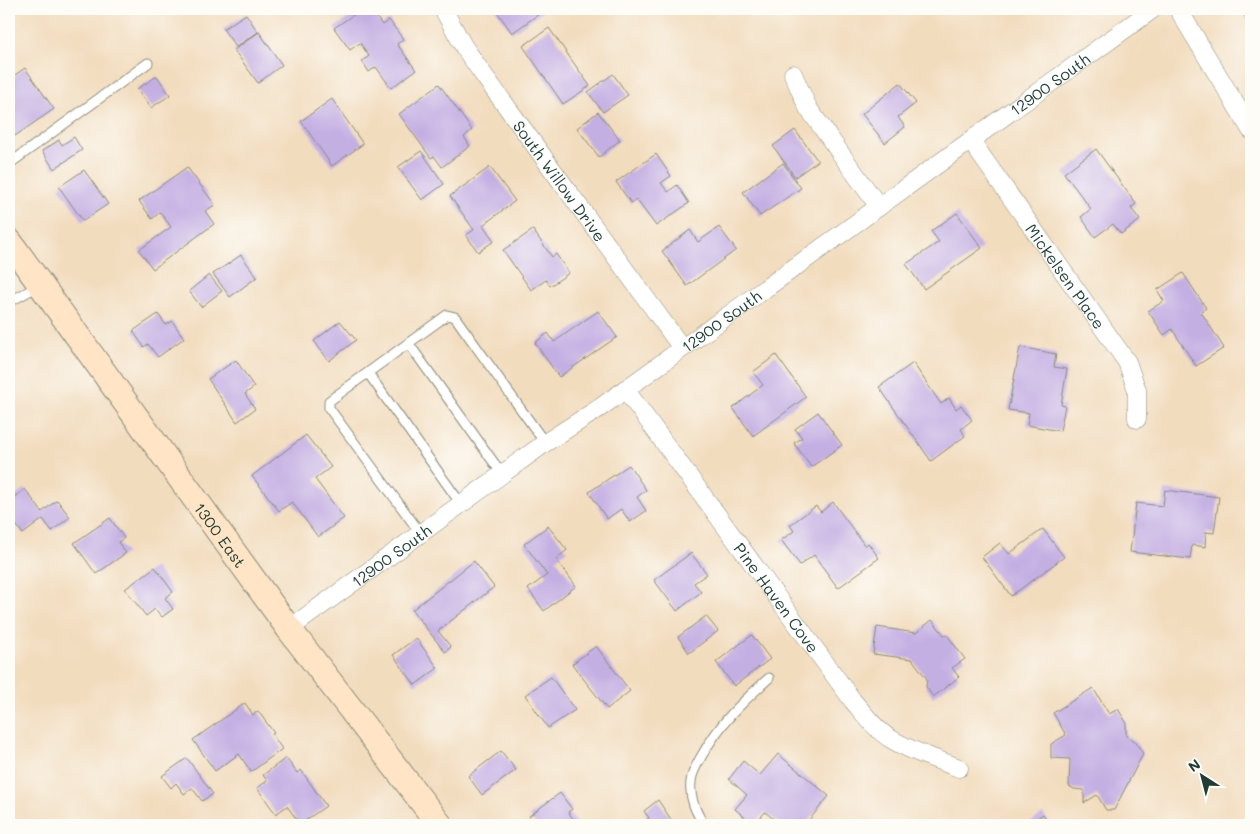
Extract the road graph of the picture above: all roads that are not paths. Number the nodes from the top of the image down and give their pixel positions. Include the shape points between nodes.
1 (443, 9) edge
2 (1152, 9) edge
3 (1178, 9) edge
4 (148, 63) dead end
5 (793, 74) dead end
6 (1251, 130) edge
7 (971, 141) junction
8 (9, 164) edge
9 (879, 207) junction
10 (9, 241) edge
11 (41, 285) junction
12 (9, 302) edge
13 (409, 344) junction
14 (682, 348) junction
15 (368, 373) junction
16 (625, 389) junction
17 (1137, 419) dead end
18 (545, 443) junction
19 (502, 474) junction
20 (461, 504) junction
21 (421, 534) junction
22 (289, 629) junction
23 (768, 678) dead end
24 (959, 768) dead end
25 (440, 825) edge
26 (704, 825) edge

1 - 14 street, South Willow Drive via 480,70
2 - 7 street, 12900 South
3 - 6 street
4 - 8 lane
5 - 9 street via 808,108
7 - 9 street, 12900 South
7 - 17 street, Mickelsen Place via 1127,362 1137,390
9 - 14 street, 12900 South
10 - 11 main road, 1300 East
11 - 12 lane
11 - 22 main road, 1300 East
13 - 15 lane
13 - 18 lane via 448,315 455,317
13 - 19 lane
14 - 16 street, 12900 South
15 - 20 lane
15 - 21 lane via 329,401 329,408
16 - 18 street, 12900 South
16 - 24 street, Pine Haven Cove via 870,721 890,739
18 - 19 street, 12900 South
19 - 20 street, 12900 South
20 - 21 street, 12900 South
21 - 22 street, 12900 South
22 - 25 main road, 1300 East
23 - 26 lane via 732,712 698,762 691,780 691,796

